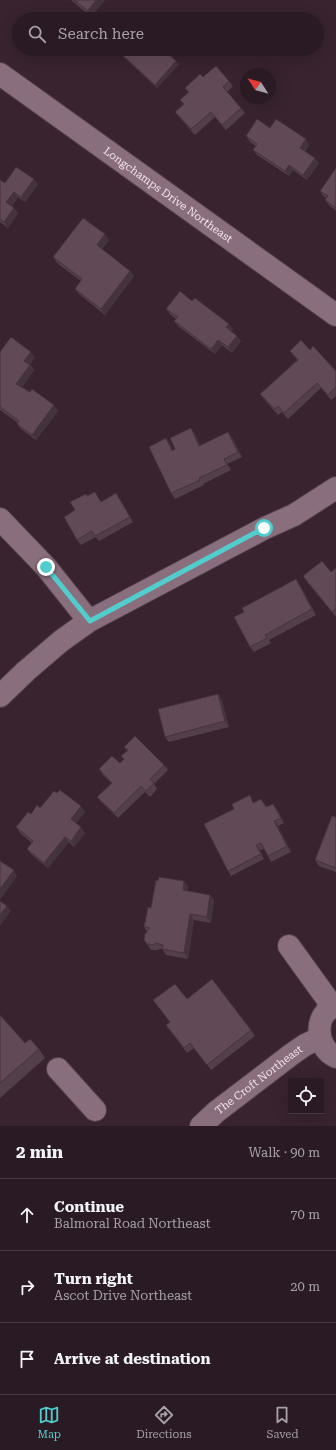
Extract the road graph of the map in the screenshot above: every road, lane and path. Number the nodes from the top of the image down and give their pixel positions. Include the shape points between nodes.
1 (0, 74) edge
2 (336, 314) edge
3 (336, 488) edge
4 (0, 519) edge
5 (90, 621) junction
6 (0, 696) edge
7 (289, 946) dead end
8 (334, 1006) edge
9 (320, 1038) junction
10 (336, 1057) edge
11 (58, 1069) dead end
12 (95, 1110) dead end
13 (201, 1126) edge

1 - 2 street, Longchamps Drive Northeast
3 - 5 street via 294,515 264,528
4 - 5 street via 46,567
5 - 6 street via 61,641
7 - 8 street
8 - 9 street via 320,1021
9 - 10 street via 328,1052
9 - 13 street, The Croft Northeast via 292,1054
11 - 12 street

